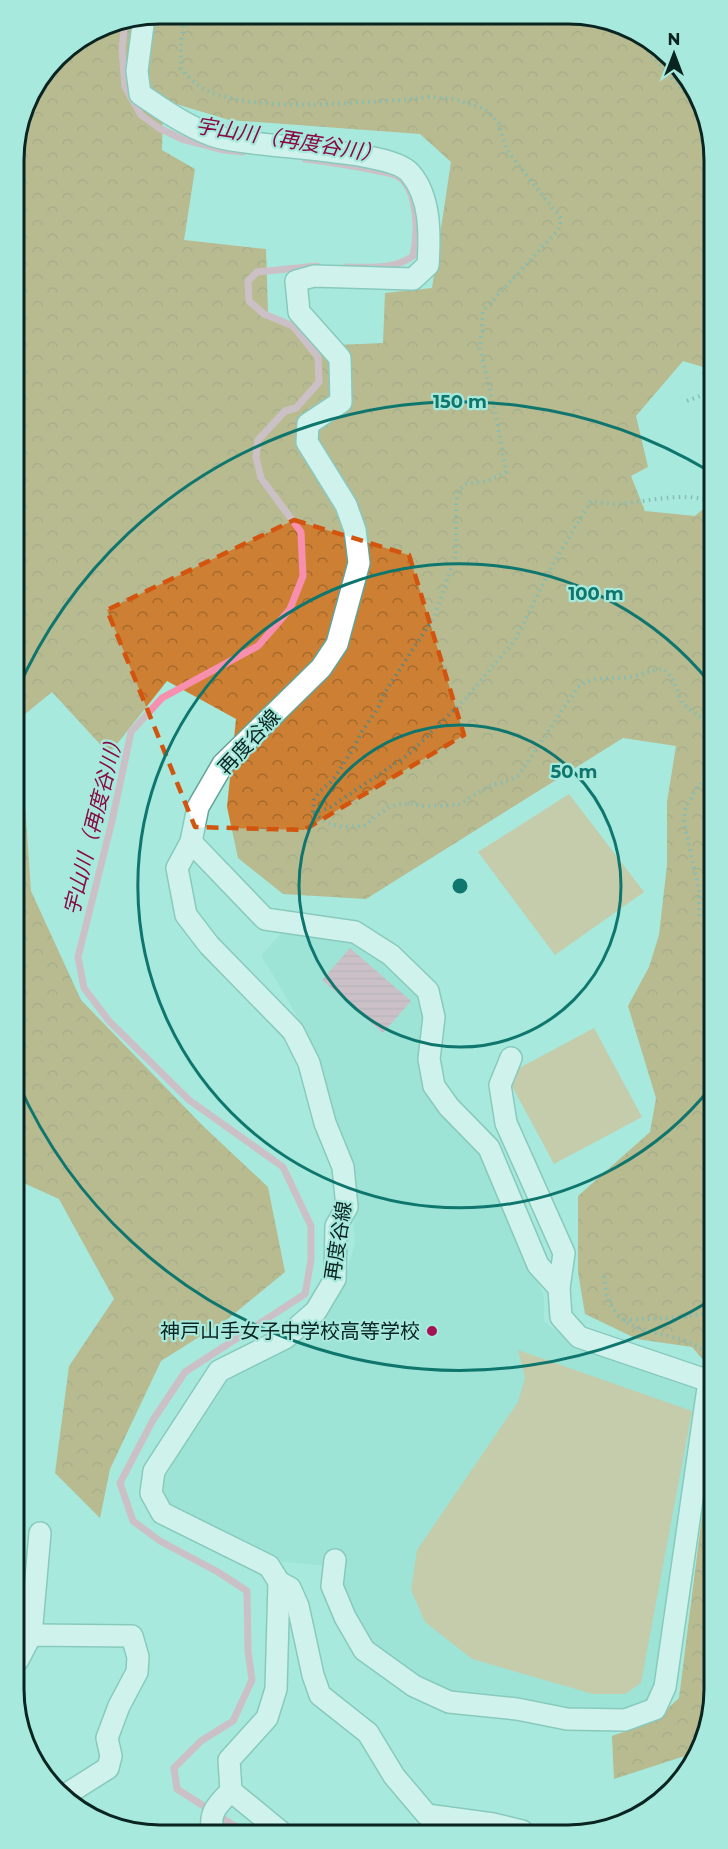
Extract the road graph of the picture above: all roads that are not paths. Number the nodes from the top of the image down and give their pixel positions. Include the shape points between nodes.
1 (143, 25) edge
2 (191, 842) junction
3 (511, 1059) dead end
4 (559, 1288) junction
5 (704, 1379) edge
6 (704, 1416) edge
7 (40, 1533) dead end
8 (335, 1560) dead end
9 (279, 1582) junction
10 (32, 1635) junction
11 (24, 1649) edge
12 (71, 1792) edge
13 (218, 1812) edge
14 (259, 1825) edge
15 (497, 1825) edge

1 - 2 street, 再度谷線 via 137,71 140,94 173,117 212,135 392,162 409,171 418,185 430,233 428,265 412,279 314,276 296,281 299,312 340,358 341,402 308,424 307,442 346,505 356,530 359,563 337,644 321,668 223,764 198,807
2 - 4 street via 265,919 355,932 391,955 428,991 434,1017 429,1059 434,1086 448,1107 489,1148 538,1265
2 - 9 street, 再度谷線 via 177,868 186,915 209,945 293,1031 309,1063 325,1123 343,1167 347,1207 336,1226 335,1280 316,1311 285,1338 219,1371 154,1471 151,1493 162,1513 269,1566
3 - 4 street via 500,1085 506,1123 564,1253
4 - 5 street via 561,1317 579,1337
6 - 8 street via 665,1687 655,1709 626,1720 567,1719 448,1702 414,1686 364,1650 332,1586
7 - 10 street
9 - 13 street via 276,1689 267,1718 229,1760
9 - 15 street, 再度谷線 via 290,1588 298,1606 320,1695 368,1733 394,1776 427,1815
10 - 11 street
10 - 12 street via 132,1636 138,1657 137,1672 106,1738 111,1756 108,1768
13 - 14 street

